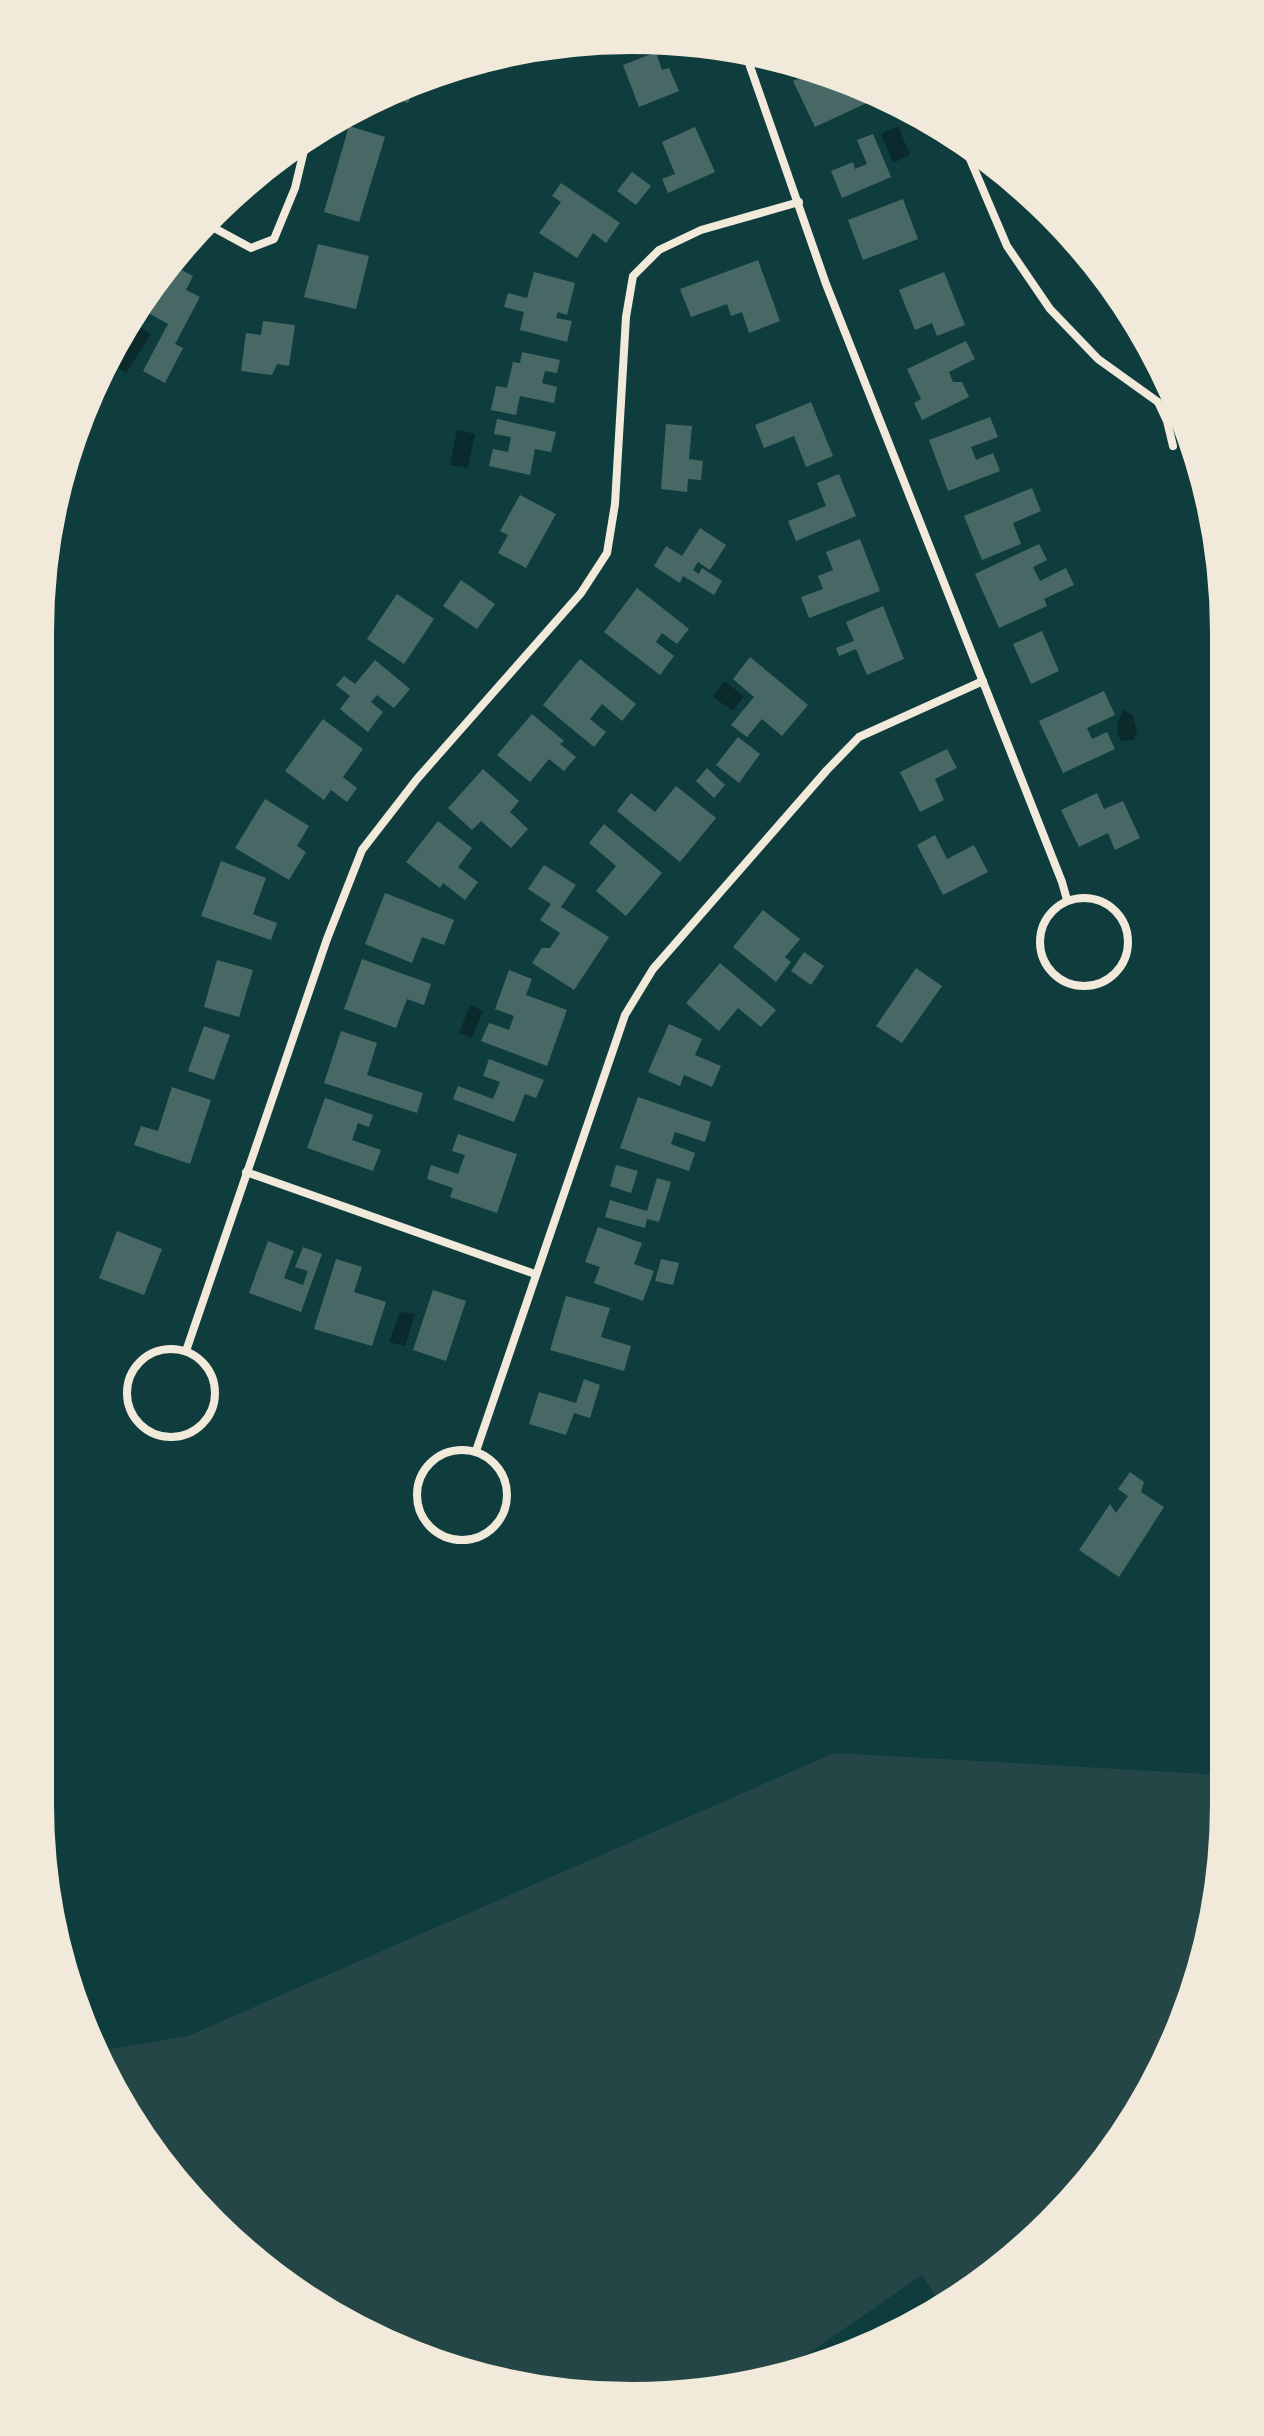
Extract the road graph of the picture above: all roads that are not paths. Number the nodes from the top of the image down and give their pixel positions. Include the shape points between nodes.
1 (749, 64) edge
2 (303, 155) edge
3 (971, 162) edge
4 (799, 202) junction
5 (216, 229) edge
6 (1173, 446) dead end
7 (983, 681) junction
8 (1067, 900) junction
9 (246, 1172) junction
10 (535, 1274) junction
11 (186, 1351) junction
12 (476, 1451) junction

1 - 4 street
2 - 5 street via 274,239 251,248
3 - 6 street via 1007,246 1050,309 1098,359 1158,402
4 - 7 street via 826,284
4 - 9 street via 701,230 659,250 633,276 607,553 581,593 417,779 362,850
7 - 8 street
7 - 10 street via 859,737 653,969 625,1015
8 - 8 street via 1043,924 1042,958 1066,983 1100,983 1125,959 1125,925 1101,900
9 - 10 street
9 - 11 street
10 - 12 street
11 - 11 street via 152,1353 129,1378 131,1412 156,1435 190,1433 213,1408 212,1374
12 - 12 street via 458,1449 441,1455 418,1482 416,1500 422,1517 449,1539 484,1536 506,1509 508,1491 502,1474

